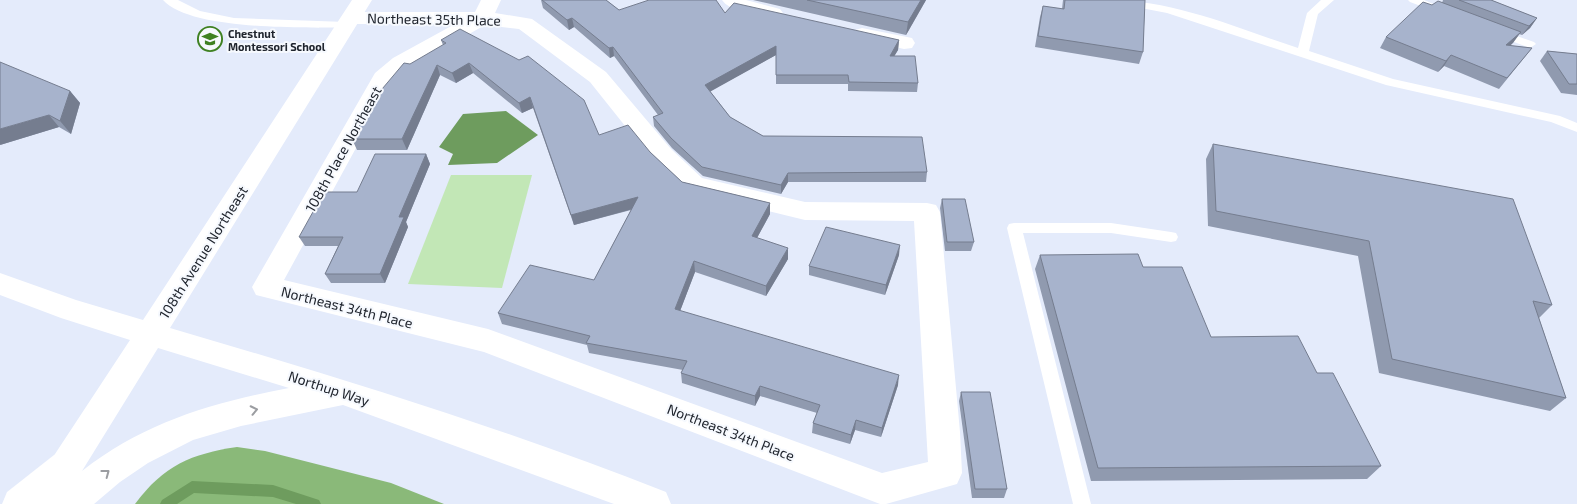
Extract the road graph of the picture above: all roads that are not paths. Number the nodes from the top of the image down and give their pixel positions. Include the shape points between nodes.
1 (169, 0) edge
2 (732, 0) edge
3 (1115, 0) edge
4 (1328, 0) edge
5 (1414, 0) edge
6 (487, 9) edge
7 (353, 14) edge
8 (1452, 14) edge
9 (790, 17) edge
10 (1487, 28) edge
11 (847, 30) edge
12 (904, 43) dead end
13 (1530, 44) dead end
14 (1303, 53) junction
15 (1577, 128) edge
16 (927, 212) joint
17 (1171, 237) dead end
18 (0, 284) edge
19 (266, 287) joint
20 (151, 333) junction
21 (344, 392) junction
22 (66, 466) junction
23 (19, 504) edge
24 (42, 504) edge
25 (69, 504) edge
26 (654, 504) edge
27 (1082, 504) edge

1 - 7 lane via 197,14 234,21
2 - 9 main road via 742,6
3 - 14 lane via 1169,10
4 - 14 lane via 1313,13
5 - 8 lane
6 - 7 main road, Northeast 35th Place
6 - 16 main road, Northeast 35th Place via 525,23 598,76 662,155 694,185 805,211
6 - 19 main road, 108th Place Northeast via 401,63 383,78
7 - 20 main road, 108th Avenue Northeast
10 - 13 lane
11 - 12 main road
14 - 15 lane via 1390,82 1556,119
16 - 19 main road, Northeast 34th Place via 945,473 882,490 488,341
17 - 27 lane via 1111,228 1014,228
18 - 20 main road, Northup Way via 71,310
20 - 21 main road, Northup Way
20 - 22 main road, 108th Avenue Northeast
25 -> 21 main road via 119,464 182,430 217,418
21 - 26 main road, Northup Way
22 - 23 main road
22 - 24 main road, 108th Avenue Northeast

